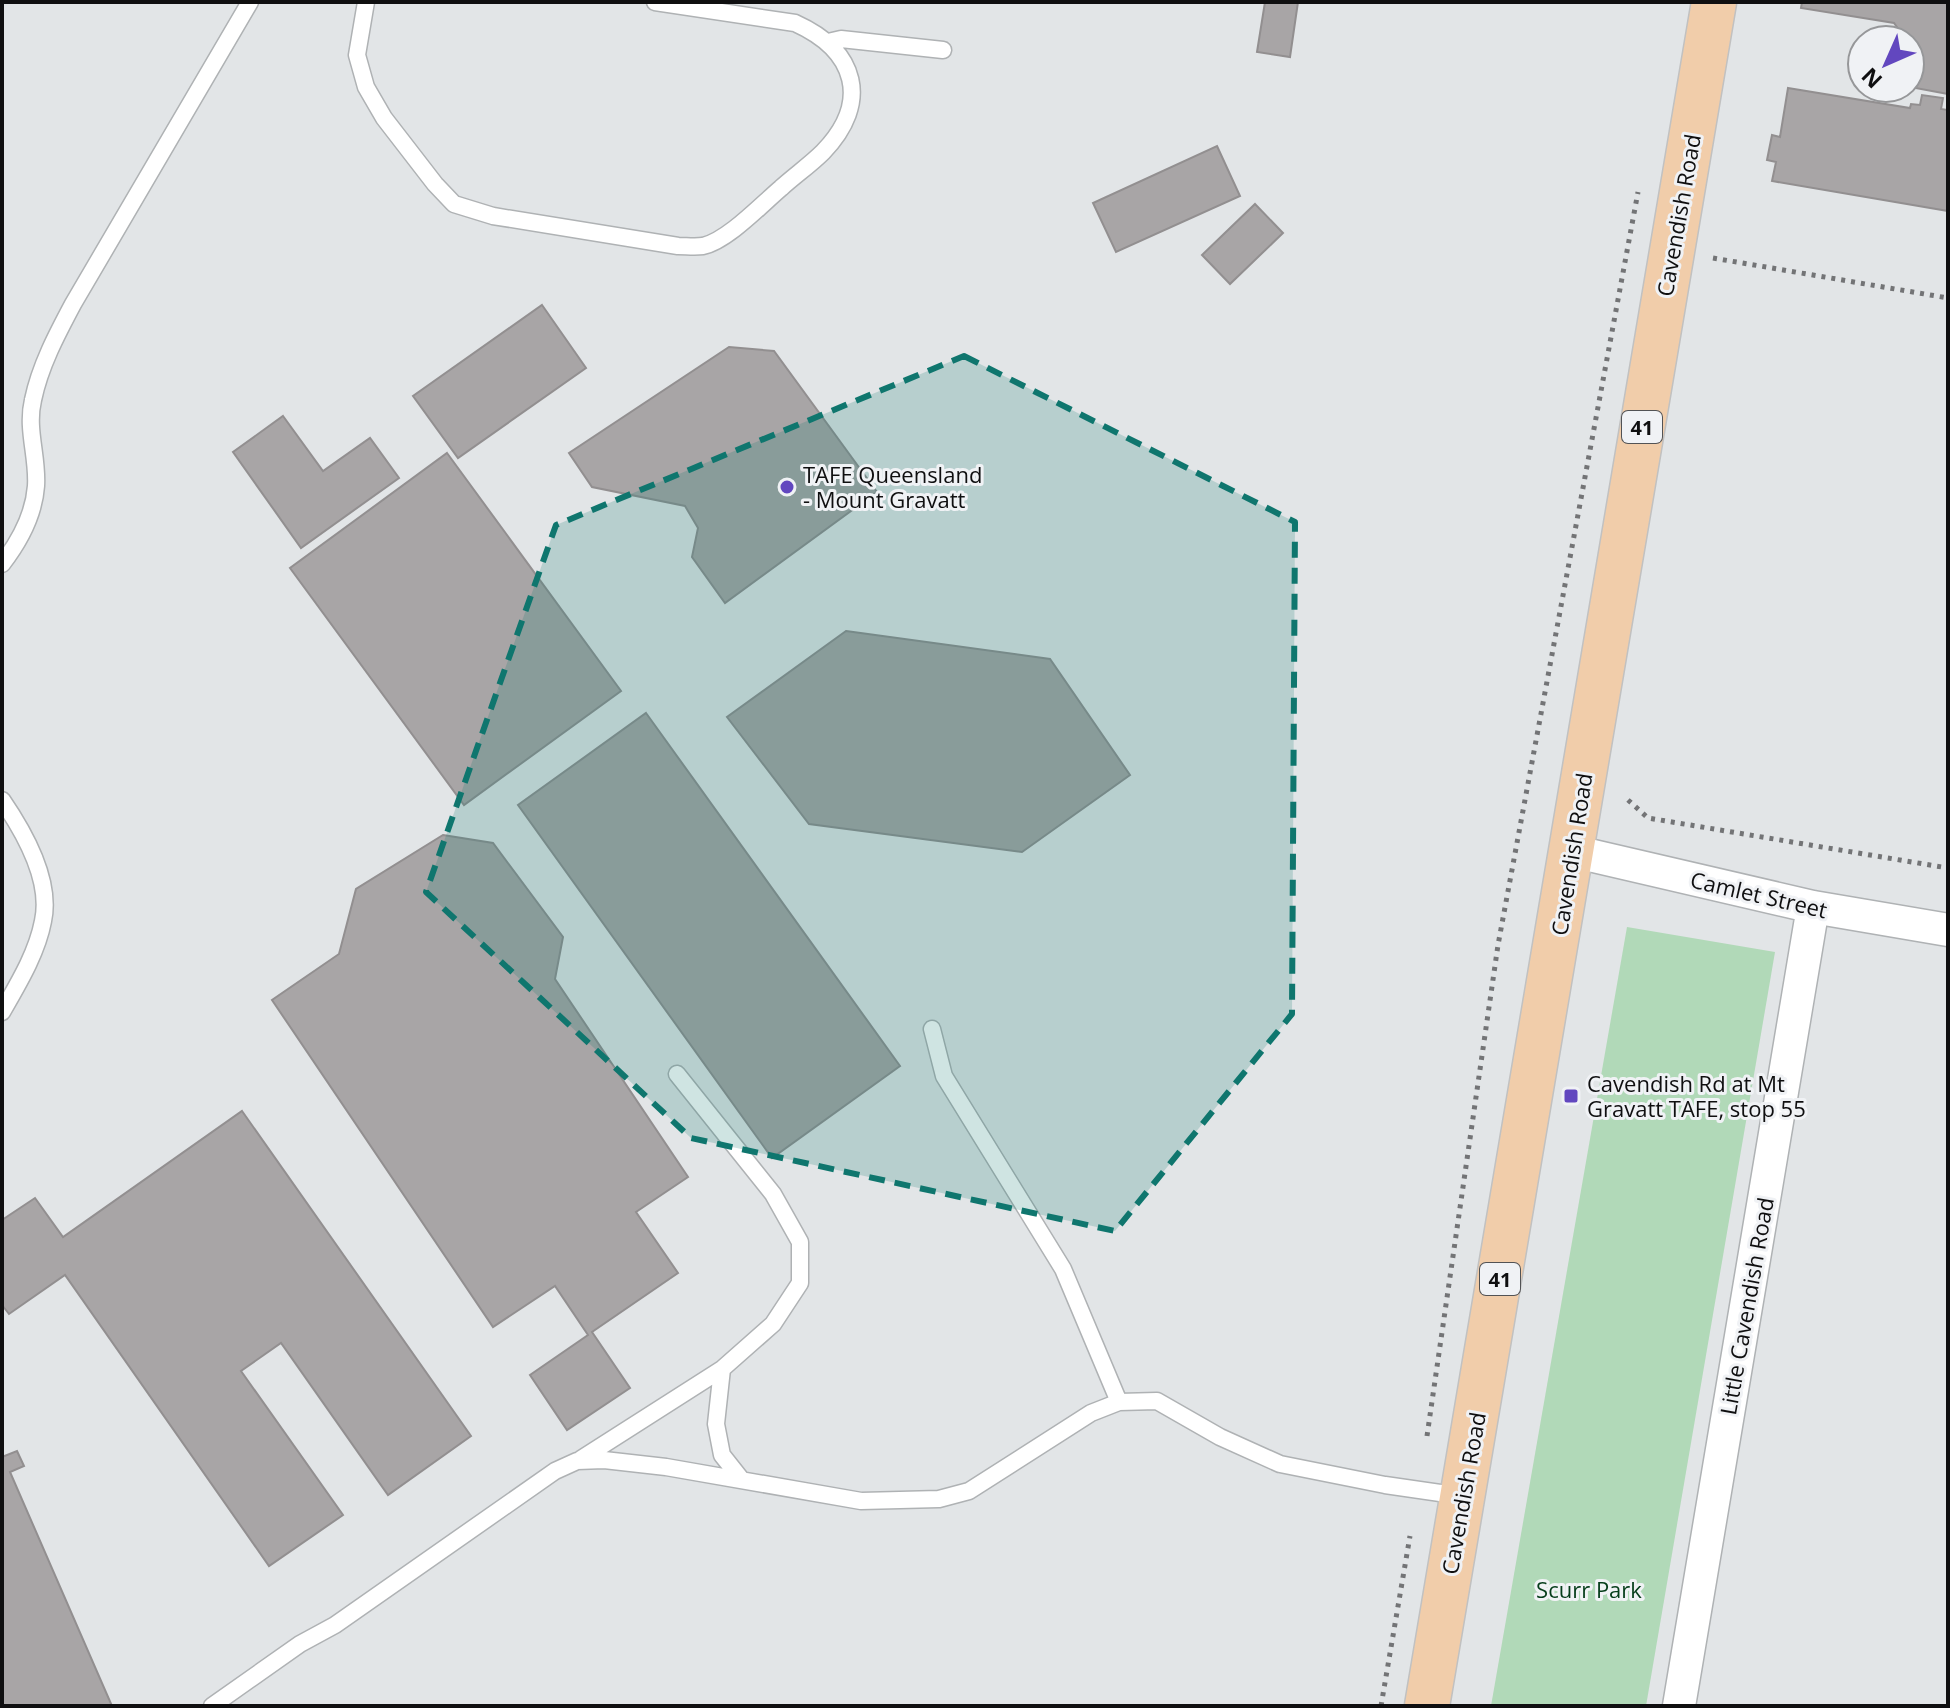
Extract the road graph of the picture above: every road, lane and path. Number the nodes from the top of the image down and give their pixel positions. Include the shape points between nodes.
1 (250, 2) edge
2 (366, 2) edge
3 (655, 2) edge
4 (1714, 2) edge
5 (828, 42) junction
6 (943, 50) dead end
7 (1640, 178) dead end
8 (1713, 258) dead end
9 (1948, 298) edge
10 (2, 564) edge
11 (2, 800) edge
12 (1628, 800) dead end
13 (1572, 851) junction
14 (1948, 868) edge
15 (1813, 907) junction
16 (1948, 930) edge
17 (2, 1012) edge
18 (932, 1029) dead end
19 (677, 1074) dead end
20 (722, 1369) junction
21 (1119, 1402) junction
22 (1427, 1436) dead end
23 (577, 1461) junction
24 (741, 1479) junction
25 (1463, 1497) junction
26 (1410, 1536) dead end
27 (212, 1706) edge
28 (1381, 1706) edge
29 (1427, 1706) edge
30 (1679, 1706) edge

1 - 10 lane via 49,350 32,401 36,485 29,518
2 - 5 lane via 357,55 366,87 392,129 454,204 493,216 678,246 703,246 730,230 832,140 851,107 853,90 851,74
3 - 5 lane via 795,23
4 - 13 main road, Cavendish Road / 41
5 - 6 lane
7 - 22 path via 1498,945
8 - 9 path
11 - 17 lane via 43,883 44,920
12 - 14 path via 1648,818
13 - 15 street, Camlet Street
13 - 25 main road, Cavendish Road / 41
15 - 16 street, Camlet Street
15 - 30 street, Little Cavendish Road
18 - 21 lane via 944,1076 1063,1269
19 - 20 lane via 773,1194 800,1242 800,1283 773,1324
20 - 23 lane
20 - 24 lane via 716,1424 722,1455
21 - 24 lane via 1091,1413 969,1491 939,1499 861,1501
21 - 25 lane via 1157,1401 1280,1464
23 - 24 lane
23 - 27 lane
25 - 29 main road, Cavendish Road / 41
26 - 28 path

